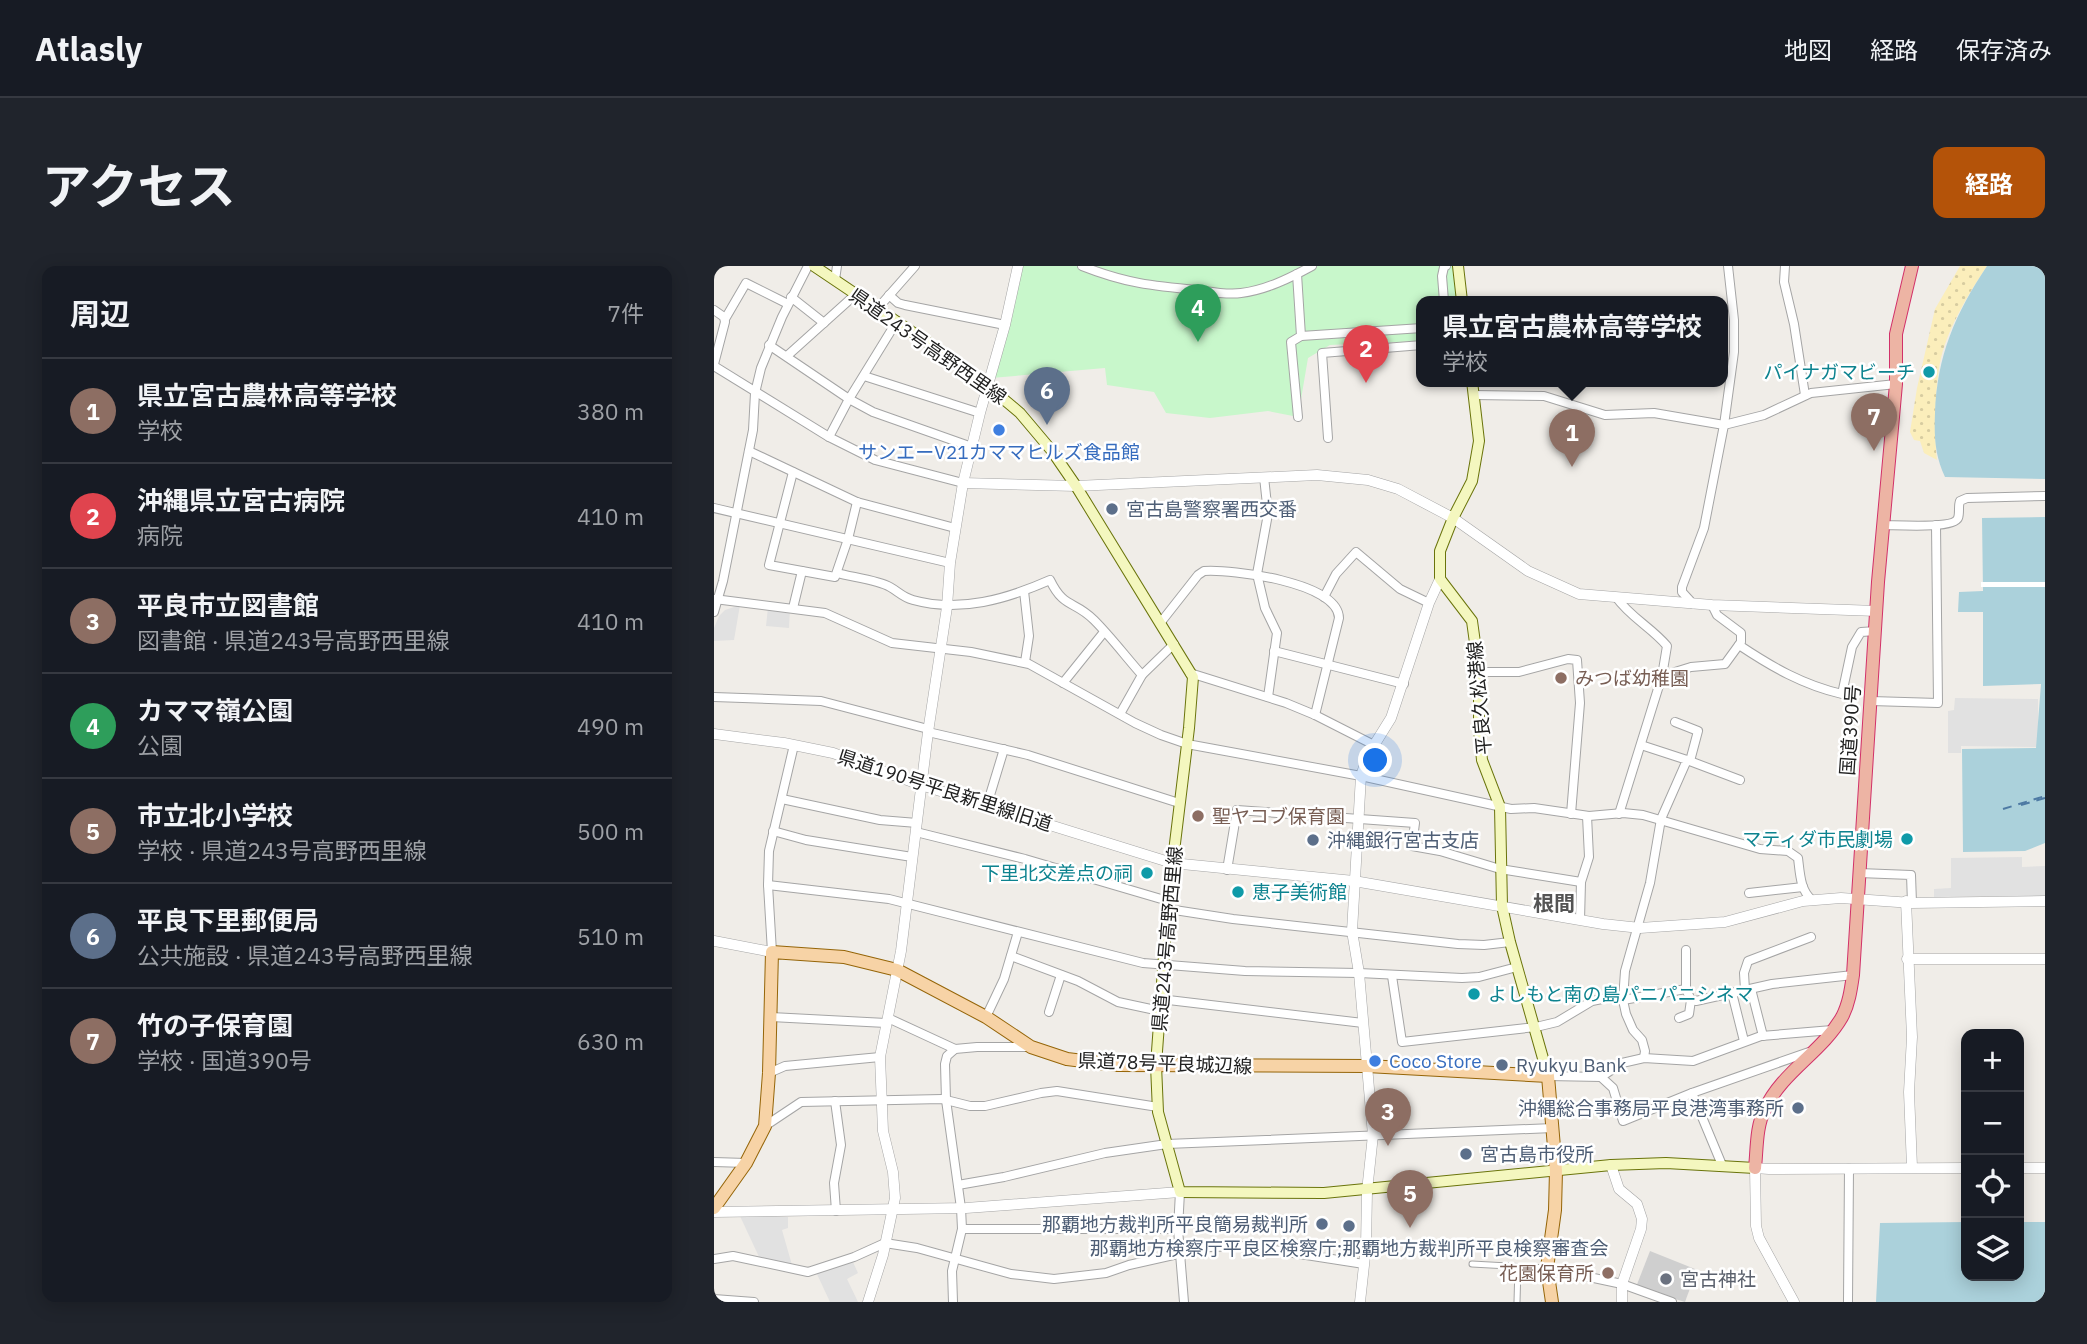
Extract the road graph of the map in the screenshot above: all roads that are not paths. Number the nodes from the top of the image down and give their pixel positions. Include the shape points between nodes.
1 (808, 266) edge
2 (814, 266) edge
3 (837, 266) edge
4 (915, 266) edge
5 (1018, 266) edge
6 (1082, 266) edge
7 (1312, 266) edge
8 (1446, 266) edge
9 (1458, 266) edge
10 (1728, 266) edge
11 (1785, 266) edge
12 (1912, 266) edge
13 (1297, 274) junction
14 (835, 280) junction
15 (856, 294) junction
16 (889, 295) junction
17 (1444, 296) edge
18 (1461, 296) edge
19 (790, 301) junction
20 (878, 308) junction
21 (714, 310) edge
22 (725, 319) junction
23 (897, 321) junction
24 (824, 323) junction
25 (1005, 325) junction
26 (1416, 328) edge
27 (1301, 336) junction
28 (769, 345) junction
29 (1416, 345) edge
30 (787, 356) junction
31 (714, 365) edge
32 (864, 376) junction
33 (988, 384) junction
34 (1896, 384) junction
35 (1473, 387) edge
36 (755, 393) junction
37 (1474, 395) junction
38 (1805, 395) junction
39 (849, 399) junction
40 (980, 413) junction
41 (1298, 416) dead end
42 (1724, 425) junction
43 (829, 437) junction
44 (1328, 438) dead end
45 (972, 446) junction
46 (749, 451) junction
47 (793, 471) junction
48 (1264, 477) junction
49 (963, 483) junction
50 (1076, 486) junction
51 (2045, 496) edge
52 (857, 502) junction
53 (714, 508) edge
54 (735, 513) junction
55 (1453, 518) junction
56 (780, 523) junction
57 (1884, 525) junction
58 (1936, 525) junction
59 (955, 528) junction
60 (848, 539) junction
61 (950, 563) junction
62 (802, 571) junction
63 (837, 573) junction
64 (1257, 574) junction
65 (1440, 579) junction
66 (1024, 591) junction
67 (1324, 597) junction
68 (1616, 597) junction
69 (716, 600) edge
70 (1429, 603) junction
71 (1693, 604) junction
72 (1712, 606) junction
73 (947, 607) junction
74 (793, 608) junction
75 (1877, 611) junction
76 (714, 612) edge
77 (1161, 622) junction
78 (1876, 631) junction
79 (1104, 632) junction
80 (1174, 644) junction
81 (1740, 645) junction
82 (940, 649) junction
83 (1275, 651) junction
84 (1025, 662) junction
85 (1328, 663) junction
86 (1479, 672) junction
87 (1190, 673) junction
88 (1142, 675) junction
89 (1662, 676) junction
90 (1063, 683) junction
91 (1404, 684) junction
92 (714, 697) edge
93 (1268, 697) junction
94 (1871, 701) junction
95 (1120, 715) junction
96 (1315, 715) junction
97 (1675, 722) dead end
98 (928, 730) junction
99 (714, 734) edge
100 (1187, 744) junction
101 (794, 745) junction
102 (1374, 745) junction
103 (1641, 745) junction
104 (1004, 749) junction
105 (1688, 761) junction
106 (1361, 776) junction
107 (1740, 780) dead end
108 (921, 785) junction
109 (782, 799) junction
110 (1179, 803) junction
111 (987, 805) junction
112 (1500, 807) junction
113 (1571, 814) junction
114 (1619, 814) junction
115 (1587, 816) junction
116 (1359, 819) junction
117 (1661, 819) junction
118 (916, 828) junction
119 (773, 831) junction
120 (912, 856) junction
121 (1172, 863) junction
122 (1500, 869) junction
123 (1227, 870) junction
124 (1859, 873) junction
125 (1354, 881) junction
126 (1581, 882) junction
127 (768, 885) junction
128 (1803, 887) junction
129 (1749, 893) dead end
130 (1858, 899) junction
131 (1812, 900) junction
132 (2045, 901) edge
133 (1909, 902) junction
134 (906, 903) junction
135 (1168, 905) junction
136 (1502, 906) junction
137 (1580, 920) junction
138 (1638, 928) junction
139 (1352, 931) junction
140 (1018, 932) junction
141 (1811, 937) dead end
142 (714, 941) edge
143 (1510, 942) junction
144 (1685, 950) dead end
145 (772, 952) junction
146 (1012, 956) junction
147 (1907, 959) junction
148 (2045, 959) edge
149 (1162, 965) junction
150 (1517, 967) junction
151 (897, 970) junction
152 (1359, 973) junction
153 (1061, 975) junction
154 (1853, 975) junction
155 (1392, 976) junction
156 (1686, 989) junction
157 (1748, 989) junction
158 (1732, 993) junction
159 (1160, 999) junction
160 (1623, 1000) junction
161 (1691, 1000) junction
162 (1160, 1011) junction
163 (1049, 1012) dead end
164 (771, 1017) junction
165 (986, 1017) junction
166 (1679, 1018) dead end
167 (887, 1021) junction
168 (1363, 1023) junction
169 (1536, 1027) junction
170 (1832, 1030) junction
171 (1763, 1036) junction
172 (1744, 1041) junction
173 (1031, 1047) junction
174 (955, 1049) junction
175 (1811, 1051) junction
176 (880, 1057) junction
177 (1644, 1058) junction
178 (1156, 1065) junction
179 (1367, 1066) junction
180 (769, 1073) junction
181 (1548, 1076) junction
182 (1601, 1077) junction
183 (1692, 1093) junction
184 (882, 1100) junction
185 (946, 1100) junction
186 (835, 1101) junction
187 (1158, 1107) junction
188 (765, 1126) junction
189 (1553, 1128) junction
190 (1373, 1135) junction
191 (1167, 1144) junction
192 (714, 1162) edge
193 (746, 1163) junction
194 (1611, 1165) junction
195 (1722, 1166) junction
196 (1912, 1167) junction
197 (1755, 1168) junction
198 (1849, 1168) junction
199 (1961, 1168) edge
200 (2024, 1168) edge
201 (2045, 1168) edge
202 (1556, 1171) junction
203 (958, 1185) junction
204 (1367, 1191) junction
205 (1180, 1192) junction
206 (961, 1208) junction
207 (892, 1209) junction
208 (714, 1210) edge
209 (836, 1211) junction
210 (962, 1229) junction
211 (1178, 1229) junction
212 (885, 1243) junction
213 (1180, 1253) junction
214 (954, 1258) junction
215 (714, 1259) edge
216 (1364, 1264) junction
217 (1472, 1264) dead end
218 (1518, 1267) junction
219 (1547, 1268) junction
220 (1622, 1284) junction
221 (714, 1298) edge
222 (754, 1302) edge
223 (868, 1302) edge
224 (953, 1302) edge
225 (1184, 1302) edge
226 (1360, 1302) edge
227 (1517, 1302) edge
228 (1552, 1302) edge
229 (1622, 1302) edge
230 (1672, 1302) edge
231 (1794, 1302) edge
232 (1849, 1302) edge

1 - 19 street
2 - 14 main road, 県道243号高野西里線
3 - 14 street
4 - 16 street
5 - 25 street
6 - 13 street via 1139,284 1230,294 1259,289
7 - 13 street
8 - 17 street
9 - 18 main road
10 - 42 street via 1734,352
11 - 38 street
12 - 34 highway, 国道390号 via 1896,334
13 - 27 street
14 - 15 main road, 県道243号高野西里線
15 - 20 main road, 県道243号高野西里線
15 - 24 street
16 - 20 street
16 - 25 street via 905,305
19 - 22 street via 746,283
19 - 24 street
19 - 28 street
20 - 23 main road, 県道243号高野西里線
21 - 22 street
22 - 31 street
23 - 32 street
23 - 33 main road, 県道243号高野西里線
24 - 30 street
25 - 33 street
26 - 27 street
27 - 41 street via 1291,342
28 - 30 street
28 - 36 street
29 - 44 street via 1322,353
30 - 39 street
31 - 36 street
32 - 39 street
32 - 40 street
33 - 40 street
33 - 50 main road, 県道243号高野西里線 via 1020,413
34 - 38 street
34 - 57 highway, 国道390号
35 - 37 main road
36 - 43 street
36 - 46 street
37 - 42 street via 1544,396 1605,415 1654,413
37 - 55 main road via 1479,441 1472,481
38 - 42 street via 1764,415
39 - 43 street
39 - 45 street via 873,412
40 - 45 street
42 - 71 street via 1704,528 1682,587
43 - 49 street via 875,460
45 - 49 street
46 - 47 street
46 - 54 street
47 - 52 street
47 - 56 street
48 - 50 street
48 - 55 street via 1317,475 1368,480 1398,489
48 - 64 street via 1268,514
49 - 50 street
49 - 59 street
50 - 77 main road, 県道243号高野西里線
51 - 58 street via 1963,499 1956,521
52 - 59 street
52 - 60 street
53 - 54 street
54 - 56 street
54 - 69 street
55 - 65 main road via 1440,551
55 - 68 street via 1528,571 1579,594
56 - 60 street
56 - 62 street via 769,565
57 - 58 street
57 - 75 highway, 国道390号
58 - 94 street via 1938,703
59 - 61 street
60 - 61 street
60 - 63 street
61 - 73 street
62 - 63 street via 835,577
62 - 74 street
63 - 73 street
64 - 67 street
64 - 77 street via 1203,571
64 - 83 street via 1277,633
65 - 70 street
65 - 86 main road, 平良久松港線 via 1472,621
66 - 73 street via 995,601
66 - 79 street via 1050,580 1063,601 1081,609
66 - 84 street via 1029,636
67 - 70 street via 1336,574 1356,552 1400,589
67 - 85 street via 1339,614
68 - 71 street
68 - 89 street via 1667,646
69 - 74 street
69 - 76 street
70 - 91 street
71 - 72 street
72 - 75 street
72 - 81 street via 1741,634
73 - 82 street
74 - 82 street via 836,616 892,643
75 - 78 highway, 国道390号
77 - 80 main road, 県道243号高野西里線
78 - 81 street via 1861,632 1852,648 1842,694 1779,672
78 - 94 highway, 国道390号
79 - 88 street
79 - 90 street
80 - 87 main road, 県道243号高野西里線
80 - 88 street
81 - 89 street via 1725,664
82 - 84 street
82 - 98 street
83 - 85 street
83 - 93 street
84 - 90 street
85 - 91 street
85 - 96 street
86 - 112 main road, 平良久松港線 via 1482,760
86 - 113 street via 1519,672 1577,660 1580,704
87 - 93 street
87 - 100 main road, 県道243号高野西里線 via 1193,694
88 - 95 street
89 - 103 street
90 - 95 street
91 - 102 street
92 - 98 street via 821,701
93 - 96 street
94 - 124 highway, 国道390号
95 - 100 street
96 - 102 street
97 - 105 street via 1698,731
98 - 104 street
98 - 108 street
99 - 101 street, 県道190号平良新里線旧道
100 - 106 street
100 - 110 main road, 県道243号高野西里線
101 - 108 street, 県道190号平良新里線旧道 via 833,753
101 - 109 street
102 - 106 street
103 - 105 street
103 - 114 street
104 - 110 street
104 - 111 street
105 - 107 street
105 - 117 street
106 - 112 street
106 - 116 street
108 - 111 street, 県道190号平良新里線旧道
108 - 118 street
109 - 118 street
109 - 119 street
110 - 121 main road, 県道243号高野西里線
111 - 121 street, 県道190号平良新里線旧道
112 - 113 street
112 - 122 main road, 平良久松港線
113 - 115 street
114 - 115 street
114 - 117 street
115 - 126 street via 1588,857
116 - 122 street via 1415,823 1412,846
116 - 123 street via 1237,810
116 - 125 street
117 - 128 street via 1748,846 1788,851 1798,858
117 - 138 street
118 - 120 street
118 - 135 street
119 - 120 street
119 - 127 street
120 - 134 street
121 - 123 street, 県道190号平良新里線旧道
121 - 135 main road, 県道243号高野西里線
122 - 126 street
122 - 136 main road, 平良久松港線
123 - 125 street, 県道190号平良新里線旧道
124 - 130 highway, 国道390号
124 - 133 street via 1911,875
125 - 136 street, 県道190号平良新里線旧道
125 - 139 street
126 - 137 street
127 - 134 street
127 - 145 street
128 - 129 street
128 - 131 street
130 - 131 street, 県道190号平良新里線旧道
130 - 133 street, 県道190号平良新里線旧道
130 - 154 highway, 国道390号
131 - 138 street, 県道190号平良新里線旧道 via 1725,922
132 - 133 street, 県道190号平良新里線旧道
133 - 147 street
134 - 140 street
134 - 151 street
135 - 139 street via 1233,919
135 - 149 main road, 県道243号高野西里線
136 - 137 street, 県道190号平良新里線旧道
136 - 143 main road, 平良久松港線
137 - 138 street, 県道190号平良新里線旧道
138 - 160 street via 1625,971
139 - 143 street via 1458,944
139 - 152 street
140 - 146 street
140 - 149 street
141 - 157 street via 1748,961 1744,973
142 - 145 street
143 - 150 main road, 平良久松港線
144 - 156 street
145 - 151 main road, 県道78号平良城辺線 via 844,957
145 - 164 main road
146 - 153 street
146 - 165 street
147 - 148 street
147 - 196 street
149 - 152 street
149 - 159 main road, 県道243号高野西里線
150 - 155 street via 1479,977
150 - 169 main road, 平良久松港線
151 - 165 main road, 県道78号平良城辺線
151 - 167 street
152 - 155 street
152 - 168 street
153 - 162 street via 1118,1002
153 - 163 street
154 - 157 street
154 - 170 highway, 国道390号 via 1846,1005
155 - 169 street via 1402,1042
156 - 160 street
156 - 161 street
157 - 158 street
157 - 171 street
158 - 161 street
158 - 172 street
159 - 162 main road, 県道243号高野西里線
159 - 168 street
160 - 169 street via 1592,1001 1557,1022
160 - 177 street via 1633,1030 1642,1040
161 - 166 street via 1689,1014
162 - 178 main road, 県道243号高野西里線
164 - 167 street
164 - 180 main road
165 - 173 main road, 県道78号平良城辺線
167 - 174 street
167 - 176 street
168 - 179 street
169 - 181 main road, 平良久松港線
170 - 171 street
170 - 175 highway, 国道390号
171 - 172 street
172 - 177 street via 1693,1061
173 - 174 street
173 - 178 main road, 県道78号平良城辺線 via 1067,1059
174 - 185 street via 945,1064
175 - 183 street
175 - 197 highway, 国道390号 via 1763,1111
176 - 180 street via 785,1066
176 - 184 street
177 - 182 street via 1622,1063
178 - 179 main road, 県道78号平良城辺線
178 - 187 main road, 県道243号高野西里線
179 - 181 main road, 県道78号平良城辺線
179 - 190 street
180 - 188 main road
181 - 182 street
181 - 189 main road
182 - 183 street via 1613,1088 1623,1121
183 - 195 street
184 - 185 street
184 - 186 street
184 - 207 street via 883,1131 894,1178
185 - 187 street via 985,1106 1057,1091
185 - 203 street
186 - 188 street via 802,1102
186 - 209 street via 841,1145 834,1183
187 - 191 main road, 県道243号高野西里線
188 - 193 main road
189 - 190 street
189 - 202 main road
190 - 191 street
190 - 204 street
191 - 203 street
191 - 205 main road, 県道243号高野西里線
192 - 193 street
193 - 208 main road
194 - 195 main road
194 - 202 main road
194 - 220 street via 1619,1189 1637,1204 1642,1219
195 - 197 main road
196 - 198 street
196 - 199 street
197 - 198 street
197 - 231 street via 1759,1238
198 - 232 street
200 - 201 street
202 - 204 main road
202 - 219 main road
203 - 206 street
204 - 205 main road
204 - 216 street
205 - 206 street
205 - 211 street
206 - 207 street
206 - 210 street
207 - 209 street
207 - 212 street
208 - 209 street
210 - 211 street
210 - 214 street
211 - 213 street
212 - 214 street
212 - 215 street via 808,1272 733,1256
212 - 223 street
213 - 214 street via 1106,1273 1054,1279 1011,1274
213 - 216 street via 1248,1246
213 - 225 street
214 - 224 street
216 - 226 street
217 - 218 street
218 - 219 street
218 - 227 street
219 - 220 street
219 - 228 main road
220 - 229 street
220 - 230 street
221 - 222 street

